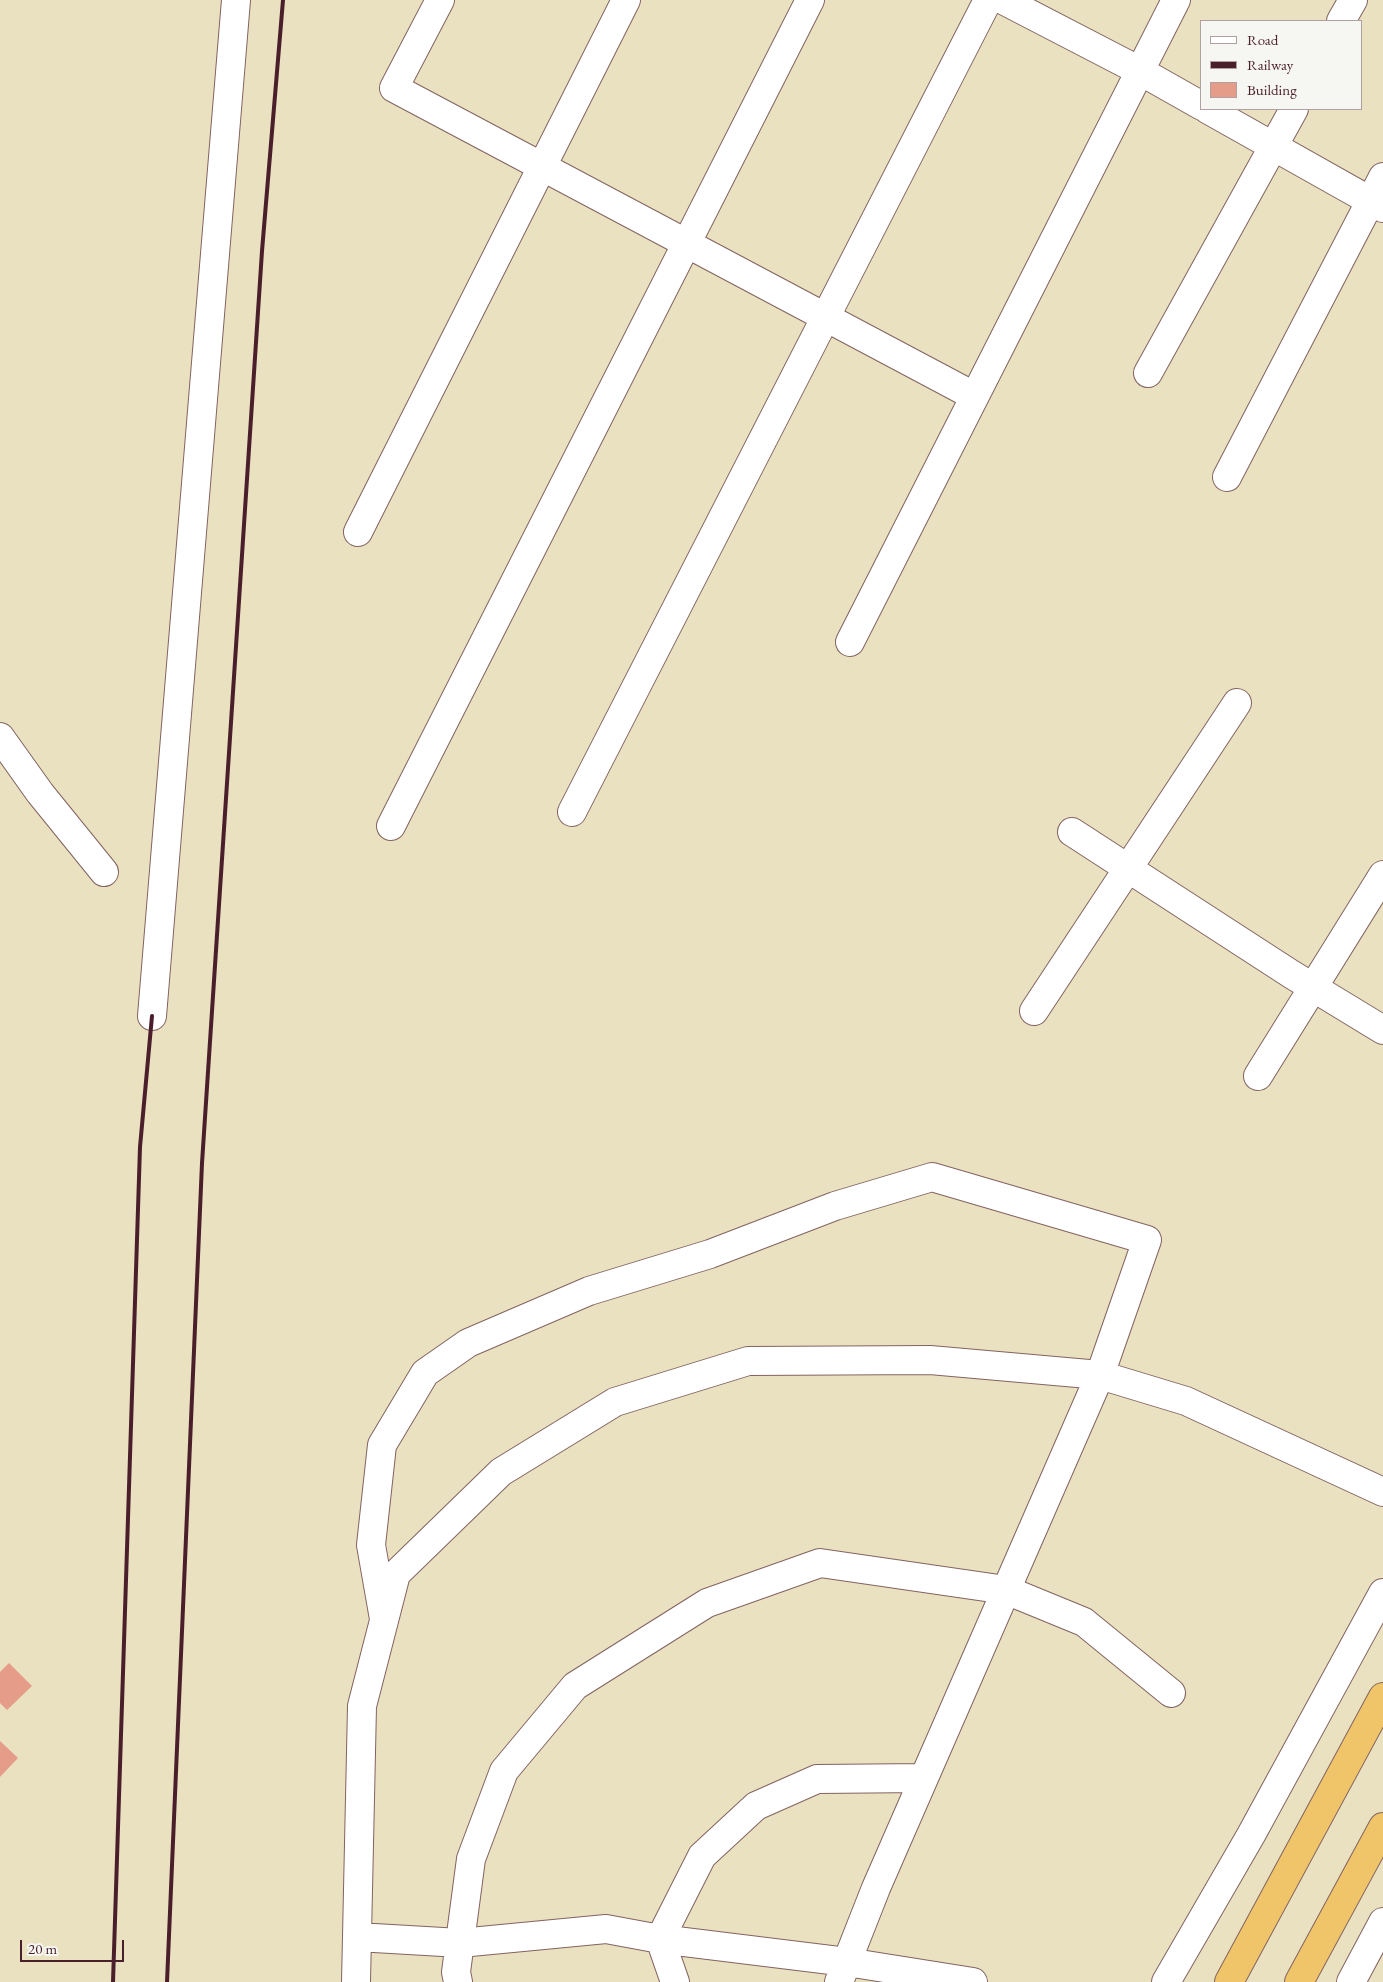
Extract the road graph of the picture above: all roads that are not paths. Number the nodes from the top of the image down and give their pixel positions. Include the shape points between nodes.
1 (236, 0) edge
2 (440, 0) edge
3 (626, 0) edge
4 (810, 0) edge
5 (988, 0) edge
6 (1002, 0) edge
7 (1176, 0) edge
8 (1353, 0) edge
9 (1342, 20) edge
10 (1140, 71) junction
11 (1200, 105) edge
12 (1209, 110) edge
13 (1293, 110) edge
14 (1274, 147) junction
15 (542, 167) junction
16 (1383, 176) edge
17 (1376, 205) edge
18 (686, 243) junction
19 (826, 317) junction
20 (1148, 373) dead end
21 (974, 396) junction
22 (1227, 477) dead end
23 (358, 532) dead end
24 (850, 642) dead end
25 (1237, 703) dead end
26 (0, 738) edge
27 (572, 812) dead end
28 (391, 826) dead end
29 (1072, 832) dead end
30 (1127, 868) junction
31 (104, 872) dead end
32 (1383, 875) edge
33 (1314, 988) junction
34 (1034, 1011) dead end
35 (152, 1016) dead end
36 (1383, 1030) edge
37 (1258, 1076) dead end
38 (1100, 1375) junction
39 (1383, 1492) edge
40 (1006, 1590) junction
41 (1383, 1593) edge
42 (384, 1619) junction
43 (1171, 1693) dead end
44 (1383, 1698) edge
45 (924, 1778) junction
46 (1383, 1827) edge
47 (1383, 1922) edge
48 (357, 1937) junction
49 (660, 1939) junction
50 (460, 1943) junction
51 (843, 1972) edge
52 (356, 1982) edge
53 (458, 1982) edge
54 (675, 1982) edge
55 (972, 1982) edge
56 (1166, 1982) edge
57 (1229, 1982) edge
58 (1299, 1982) edge
59 (1351, 1982) edge

1 - 35 street
2 - 15 street via 394,88
3 - 15 street
4 - 18 street
5 - 19 street
6 - 10 street
7 - 10 street
8 - 9 street
10 - 11 street
10 - 21 street
12 - 14 street
13 - 14 street
14 - 17 street
14 - 20 street
15 - 18 street
15 - 23 street
16 - 17 street
17 - 22 street
18 - 19 street
18 - 28 street
19 - 21 street
19 - 27 street
21 - 24 street
25 - 30 street
26 - 31 street
29 - 30 street
30 - 33 street
30 - 34 street
32 - 33 street
33 - 36 street
33 - 37 street
38 - 39 street via 1186,1400
38 - 40 street
38 - 42 street via 930,1360 748,1361 616,1402 500,1472 396,1574
38 - 42 street via 1147,1240 932,1177 835,1206 710,1254 589,1290 468,1344 425,1373 382,1445 371,1545
40 - 43 street via 1084,1622
40 - 45 street
40 - 50 street via 820,1563 707,1603 576,1686 504,1771 471,1859
41 - 56 street via 1251,1835
42 - 48 street via 362,1706
44 - 57 highway
45 - 49 street via 817,1778 756,1806 702,1856
45 - 51 street
46 - 58 highway
47 - 59 street
48 - 50 street
48 - 52 street
49 - 50 street via 606,1928
49 - 51 street
49 - 54 street
50 - 53 street via 456,1972
51 - 55 street

